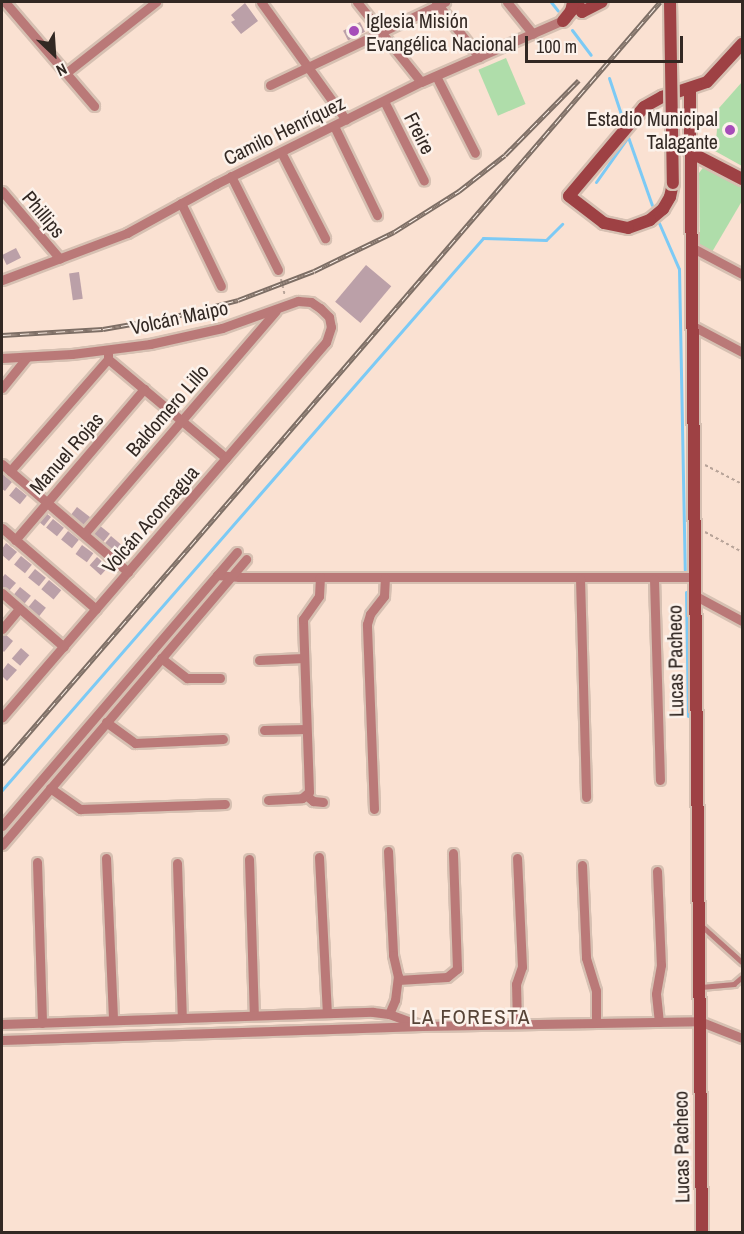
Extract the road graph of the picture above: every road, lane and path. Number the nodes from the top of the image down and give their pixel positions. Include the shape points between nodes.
1 (5, 2) edge
2 (156, 2) edge
3 (261, 2) edge
4 (357, 2) edge
5 (440, 2) edge
6 (507, 2) edge
7 (670, 2) edge
8 (587, 3) edge
9 (563, 21) joint
10 (381, 32) junction
11 (533, 34) junction
12 (742, 44) edge
13 (479, 57) junction
14 (308, 67) junction
15 (66, 73) junction
16 (436, 76) junction
17 (421, 82) junction
18 (270, 84) dead end
19 (690, 89) junction
20 (384, 101) junction
21 (94, 106) dead end
22 (346, 120) junction
23 (333, 126) junction
24 (281, 152) junction
25 (690, 152) junction
26 (475, 153) dead end
27 (231, 176) junction
28 (742, 179) edge
29 (424, 181) dead end
30 (2, 191) edge
31 (181, 203) junction
32 (377, 215) dead end
33 (325, 238) dead end
34 (691, 247) junction
35 (60, 259) junction
36 (278, 270) joint
37 (742, 274) edge
38 (2, 280) edge
39 (221, 286) dead end
40 (278, 309) junction
41 (692, 325) junction
42 (326, 342) joint
43 (742, 352) edge
44 (108, 354) junction
45 (27, 357) junction
46 (2, 358) edge
47 (2, 388) edge
48 (144, 389) junction
49 (182, 420) junction
50 (226, 458) junction
51 (692, 459) junction
52 (2, 464) edge
53 (10, 471) junction
54 (742, 484) edge
55 (47, 502) junction
56 (2, 528) edge
57 (693, 530) junction
58 (84, 534) junction
59 (15, 540) junction
60 (237, 552) dead end
61 (742, 552) edge
62 (246, 559) dead end
63 (128, 572) junction
64 (217, 575) junction
65 (230, 577) junction
66 (694, 577) junction
67 (320, 578) junction
68 (385, 578) junction
69 (580, 578) junction
70 (654, 579) junction
71 (2, 593) edge
72 (694, 595) junction
73 (19, 609) junction
74 (96, 609) junction
75 (742, 621) edge
76 (2, 629) edge
77 (64, 647) junction
78 (161, 658) junction
79 (304, 658) junction
80 (259, 660) dead end
81 (220, 678) dead end
82 (2, 718) edge
83 (106, 722) junction
84 (306, 729) junction
85 (264, 730) dead end
86 (223, 739) dead end
87 (660, 780) dead end
88 (50, 788) junction
89 (307, 796) junction
90 (586, 797) dead end
91 (268, 800) dead end
92 (323, 802) dead end
93 (225, 804) dead end
94 (374, 809) dead end
95 (2, 826) edge
96 (2, 845) edge
97 (388, 851) dead end
98 (453, 853) dead end
99 (320, 857) dead end
100 (106, 858) dead end
101 (517, 858) dead end
102 (249, 859) dead end
103 (37, 862) dead end
104 (177, 863) dead end
105 (582, 865) dead end
106 (657, 871) dead end
107 (698, 922) junction
108 (742, 962) edge
109 (742, 976) edge
110 (398, 980) junction
111 (699, 988) junction
112 (327, 1013) junction
113 (389, 1014) junction
114 (254, 1016) junction
115 (182, 1018) junction
116 (113, 1020) junction
117 (699, 1021) junction
118 (659, 1022) junction
119 (42, 1023) junction
120 (596, 1023) junction
121 (2, 1024) edge
122 (517, 1024) junction
123 (422, 1026) junction
124 (742, 1038) edge
125 (2, 1040) edge
126 (702, 1233) edge

1 - 15 street
2 - 15 street
3 - 14 street
4 - 10 street
5 - 10 street
5 - 13 street
6 - 11 street
7 - 19 main road, bridge via 673,183 670,197 650,220 628,228 604,223 569,196 644,107 662,97
8 - 9 main road via 571,11
9 - 11 street, Camilo Henríquez
10 - 14 street
10 - 17 street
11 - 13 street, Camilo Henríquez
12 - 19 main road via 713,77
13 - 16 street, Camilo Henríquez
14 - 18 street
14 - 22 street
15 - 21 street
16 - 17 street, Camilo Henríquez
16 - 26 street
17 - 20 street, Camilo Henríquez
19 - 25 main road, Lucas Pacheco
20 - 22 street, Camilo Henríquez
20 - 29 street, Freire
22 - 23 street, Camilo Henríquez
23 - 24 street, Camilo Henríquez
23 - 32 street
24 - 27 street, Camilo Henríquez
24 - 33 street
25 - 28 main road
25 - 34 main road, Lucas Pacheco
27 - 31 street, Camilo Henríquez
27 - 36 street
30 - 35 street, Phillips
31 - 35 street, Camilo Henríquez via 127,233
31 - 39 street
34 - 37 street
34 - 41 main road, Lucas Pacheco
35 - 38 street, Camilo Henríquez
36 - 40 path via 286,296
40 - 42 street, Volcán Maipo via 298,302 315,305 331,323
40 - 44 street, Volcán Maipo via 212,330
40 - 49 street, Baldomero Lillo
41 - 43 street
41 - 51 main road, Lucas Pacheco
42 - 50 street, Volcán Aconcagua
44 - 45 street, Volcán Maipo
44 - 48 street
44 - 53 street
45 - 46 street, Volcán Maipo
45 - 47 street
48 - 49 street
48 - 55 street, Manuel Rojas
49 - 50 street
49 - 58 street, Baldomero Lillo
50 - 63 street, Volcán Aconcagua
51 - 54 path
51 - 57 main road, Lucas Pacheco
52 - 53 street
53 - 55 street
55 - 58 street
55 - 59 street, Manuel Rojas
56 - 59 street
57 - 61 path via 705,532
57 - 66 main road, Lucas Pacheco
58 - 63 street
59 - 74 street
60 - 64 street
62 - 65 street
63 - 74 street, Volcán Aconcagua
64 - 65 street
64 - 95 street
65 - 67 street
65 - 78 street
66 - 70 street
66 - 72 main road, Lucas Pacheco
67 - 68 street
67 - 79 street via 318,596 303,619
68 - 69 street
68 - 94 street via 384,596 367,624
69 - 70 street
69 - 90 street
70 - 87 street
71 - 73 street
72 - 75 street
72 - 107 main road, Lucas Pacheco
73 - 76 street
73 - 77 street
74 - 77 street, Volcán Aconcagua
77 - 82 street, Volcán Aconcagua
78 - 81 street via 187,678
78 - 83 street
79 - 80 street
79 - 84 street
83 - 86 street via 135,743
83 - 88 street
84 - 85 street
84 - 89 street
88 - 93 street via 72,806 83,809
88 - 96 street
89 - 91 street
89 - 92 street
97 - 110 street via 393,955
98 - 110 street via 457,969 447,977
99 - 112 street
100 - 116 street
101 - 122 street via 522,967 516,984
102 - 114 street
103 - 119 street
104 - 115 street
105 - 120 street via 586,958 596,992
106 - 118 street
107 - 108 lane
107 - 111 main road, Lucas Pacheco
109 - 111 lane via 734,984
110 - 113 street
111 - 117 main road, Lucas Pacheco
112 - 113 street
112 - 114 street
113 - 123 street
114 - 115 street
115 - 116 street
116 - 119 street
117 - 118 street
117 - 124 street
117 - 126 main road, Lucas Pacheco
118 - 120 street
119 - 121 street
120 - 122 street
122 - 123 street
123 - 125 street

